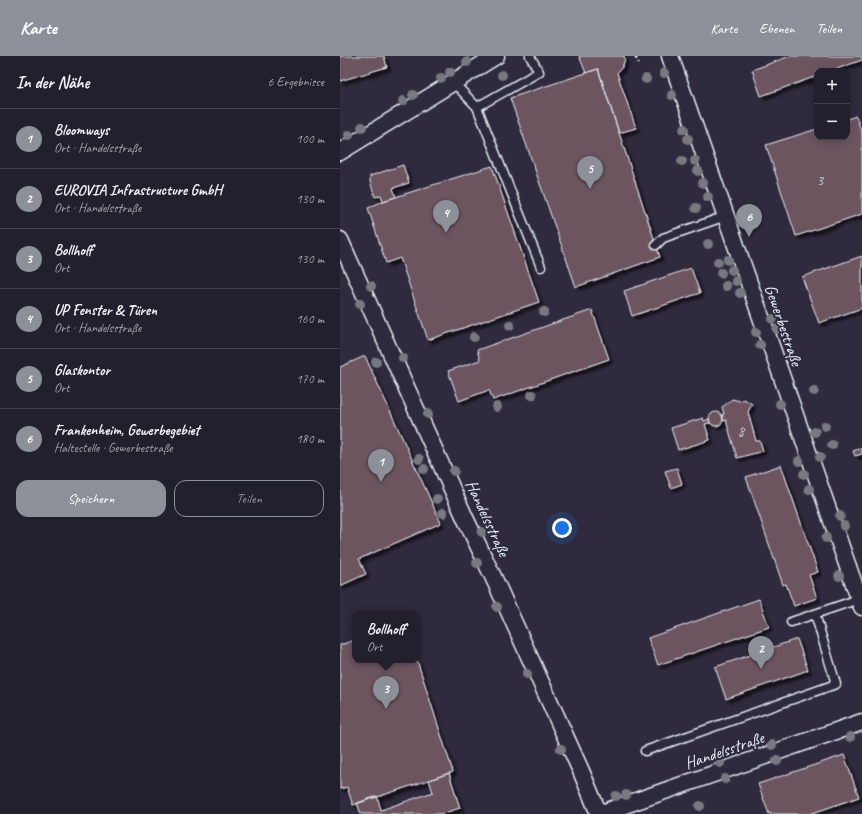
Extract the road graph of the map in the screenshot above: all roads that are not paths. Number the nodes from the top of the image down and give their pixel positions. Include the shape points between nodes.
1 (496, 56) edge
2 (530, 56) edge
3 (670, 56) edge
4 (454, 83) junction
5 (477, 107) junction
6 (340, 152) edge
7 (726, 216) junction
8 (341, 244) edge
9 (656, 245) dead end
10 (541, 267) dead end
11 (860, 595) edge
12 (815, 614) junction
13 (791, 622) dead end
14 (862, 722) edge
15 (644, 751) dead end
16 (599, 814) edge

1 - 4 street
2 - 5 lane via 539,72
3 - 7 street, Gewerbestraße
4 - 5 lane
4 - 6 street
5 - 10 lane
7 - 9 lane via 663,238
7 - 11 street, Gewerbestraße
8 - 16 street, Handelsstraße via 500,590
11 - 12 lane
12 - 13 lane
12 - 15 lane via 836,684
14 - 16 street, Handelsstraße

